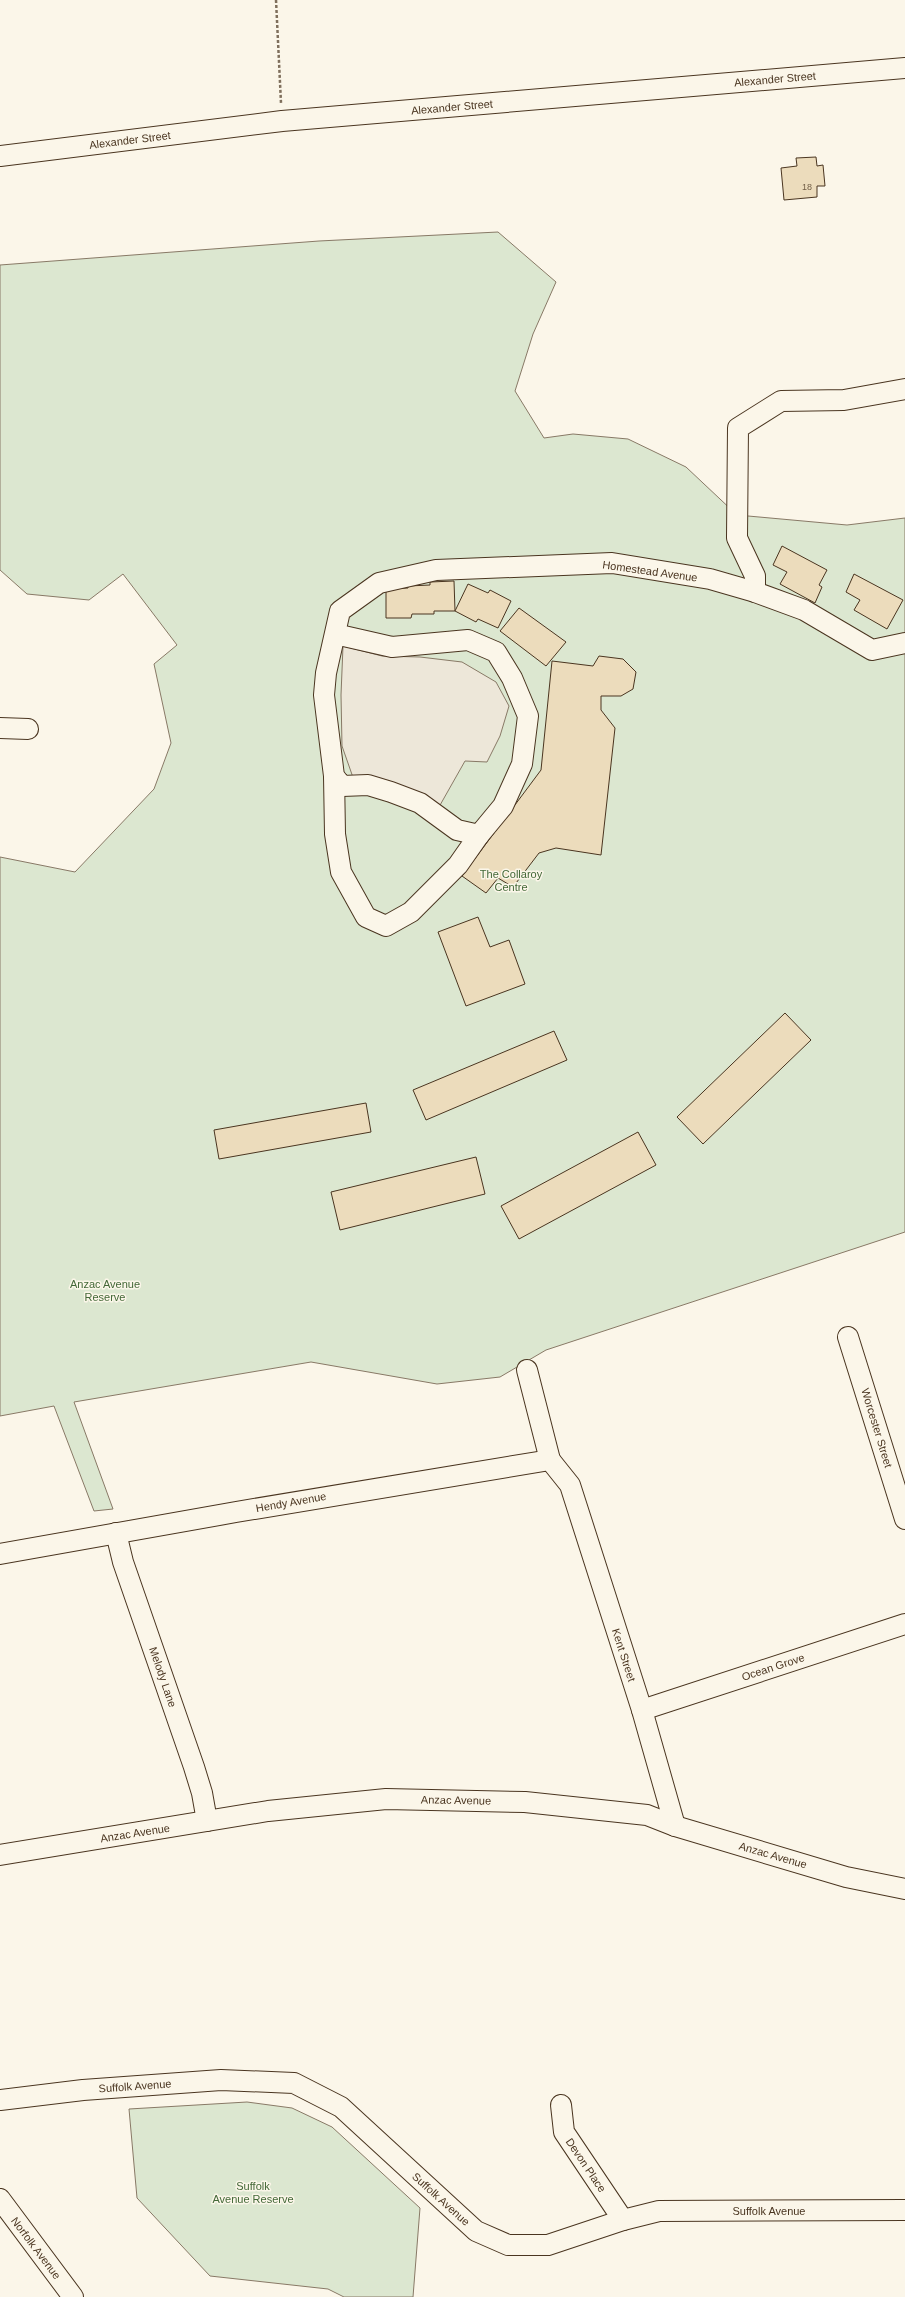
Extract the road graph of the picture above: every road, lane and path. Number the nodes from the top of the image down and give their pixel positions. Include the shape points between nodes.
1 (276, 0) edge
2 (905, 68) edge
3 (282, 121) junction
4 (0, 156) edge
5 (905, 389) edge
6 (755, 592) junction
7 (335, 634) junction
8 (905, 643) edge
9 (0, 728) edge
10 (28, 729) dead end
11 (334, 776) junction
12 (479, 836) junction
13 (848, 1336) dead end
14 (527, 1370) dead end
15 (550, 1460) junction
16 (905, 1519) edge
17 (116, 1533) junction
18 (0, 1554) edge
19 (905, 1624) edge
20 (642, 1710) junction
21 (207, 1821) junction
22 (675, 1826) junction
23 (0, 1855) edge
24 (905, 1889) edge
25 (0, 2100) edge
26 (561, 2105) dead end
27 (0, 2199) edge
28 (905, 2210) edge
29 (623, 2220) junction
30 (73, 2297) edge

1 - 3 path
2 - 3 street, Alexander Street
3 - 4 street, Alexander Street
5 - 6 street via 844,400 781,401 738,428 737,538 755,576
6 - 7 street, Homestead Avenue via 710,579 612,563 436,570 379,583 340,611
6 - 8 street, Homestead Avenue via 804,610 872,650
7 - 11 street, Homestead Avenue via 324,695
7 - 12 street via 392,647 468,640 496,652 512,678 528,716 522,764 503,806
9 - 10 street
11 - 12 street via 342,786 368,786 420,803 457,830
11 - 12 street, Homestead Avenue via 335,834 341,872 366,917 386,926 411,912 458,865
13 - 16 street, Worcester Street
14 - 15 street
15 - 17 street, Hendy Avenue
15 - 20 street, Kent Street via 570,1485
17 - 18 street, Hendy Avenue
17 - 21 street, Melody Lane via 123,1562 194,1767
19 - 20 street, Ocean Grove
20 - 22 street, Kent Street
21 - 22 street, Anzac Avenue via 268,1811 386,1799 525,1802 647,1815
21 - 23 street, Anzac Avenue
22 - 24 street, Anzac Avenue via 846,1877
25 - 29 street, Suffolk Avenue via 83,2090 221,2080 294,2083 341,2108 476,2231 508,2245 548,2245
26 - 29 street, Devon Place via 564,2132
27 - 30 street, Norfolk Avenue
28 - 29 street, Suffolk Avenue via 659,2211

